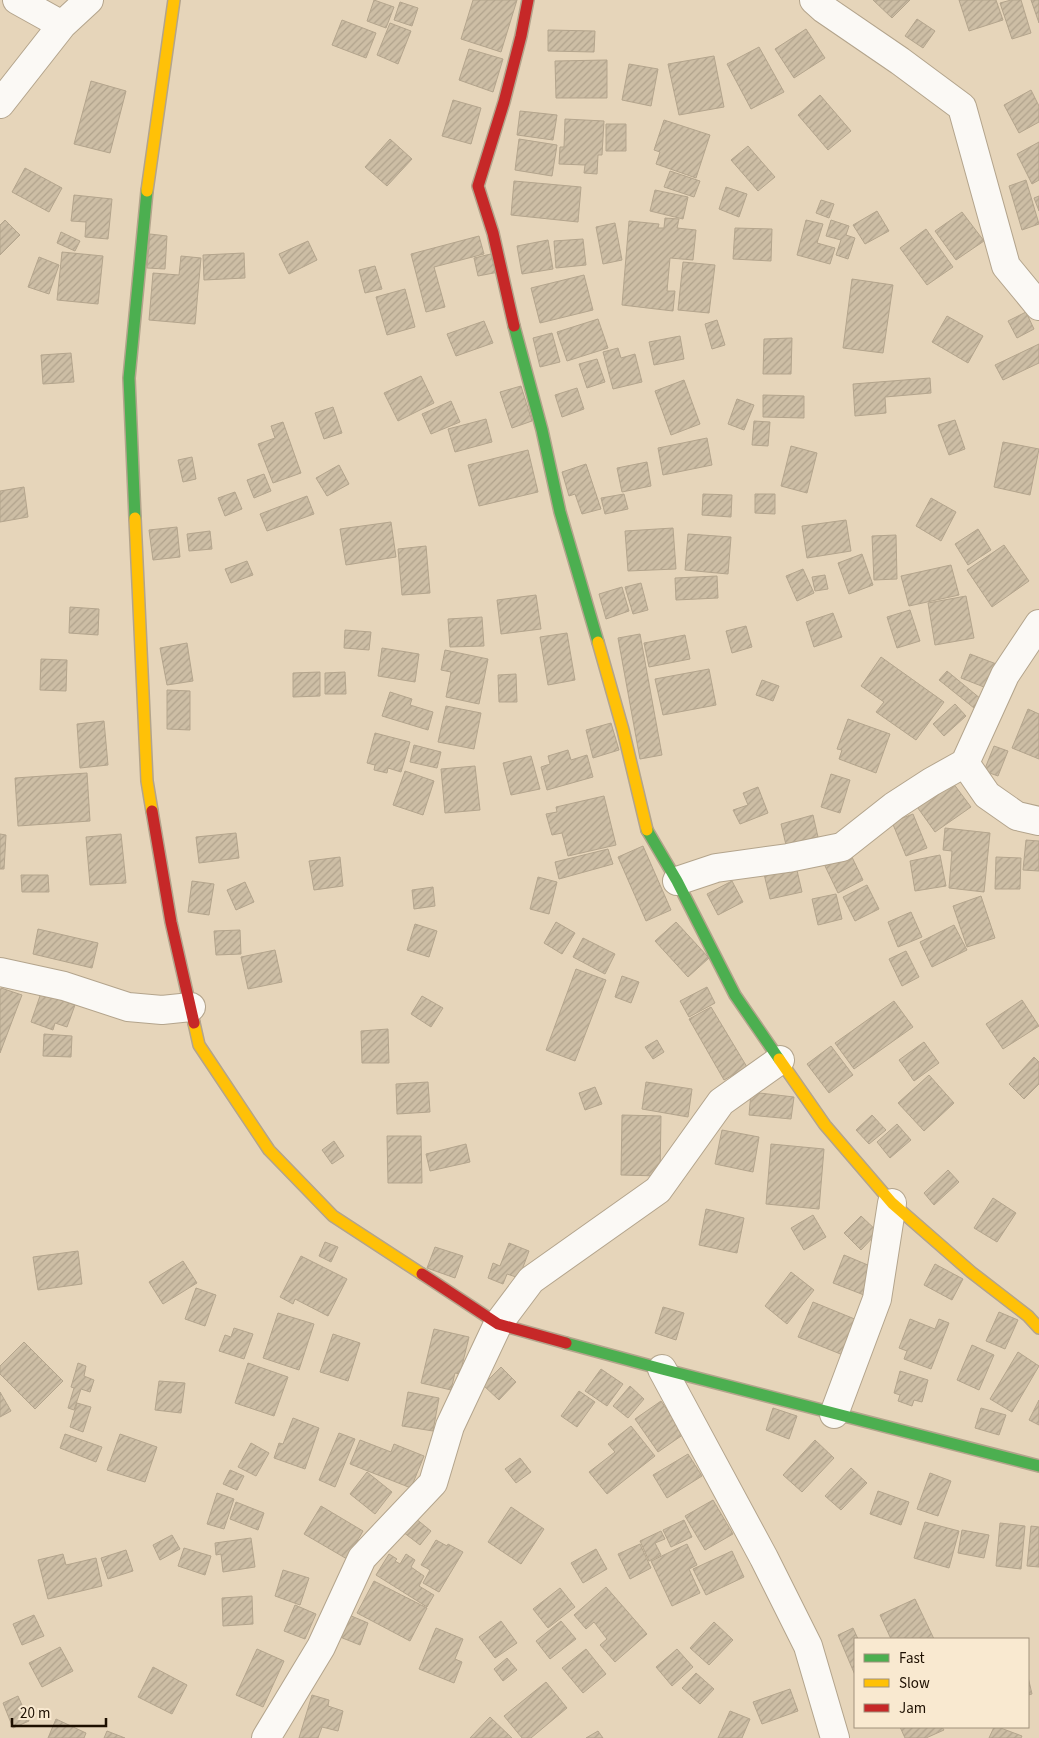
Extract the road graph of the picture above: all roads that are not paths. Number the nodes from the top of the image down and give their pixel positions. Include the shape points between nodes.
1 (17, 0) edge
2 (89, 0) edge
3 (174, 0) edge
4 (528, 0) edge
5 (814, 0) edge
6 (62, 26) junction
7 (0, 104) edge
8 (1039, 306) edge
9 (1039, 624) edge
10 (965, 763) junction
11 (1039, 821) edge
12 (677, 881) junction
13 (0, 972) edge
14 (191, 1007) junction
15 (780, 1060) junction
16 (892, 1203) junction
17 (498, 1324) junction
18 (1039, 1328) edge
19 (662, 1369) junction
20 (834, 1414) junction
21 (1039, 1466) edge
22 (266, 1738) edge
23 (834, 1738) edge

1 - 6 street
2 - 6 street
3 - 14 street via 149,174 129,378 147,781 171,922
4 - 12 street via 504,102 478,186 493,233 560,512 624,730 645,828
5 - 8 street via 962,107 1006,266
6 - 7 street
9 - 10 street via 1005,675
10 - 11 street via 987,795 1017,816
10 - 12 street via 894,806 842,847 716,868
12 - 15 street via 736,994
13 - 14 street via 64,986 128,1007 162,1010
14 - 17 street via 199,1045 269,1150 333,1216
15 - 16 street via 825,1125
15 - 17 street via 722,1102 658,1190 531,1280
16 - 18 street
16 - 20 street via 877,1300
17 - 19 street
17 - 22 street via 450,1426 433,1483 362,1558 321,1647
19 - 20 street
19 - 23 street via 808,1646
20 - 21 street

